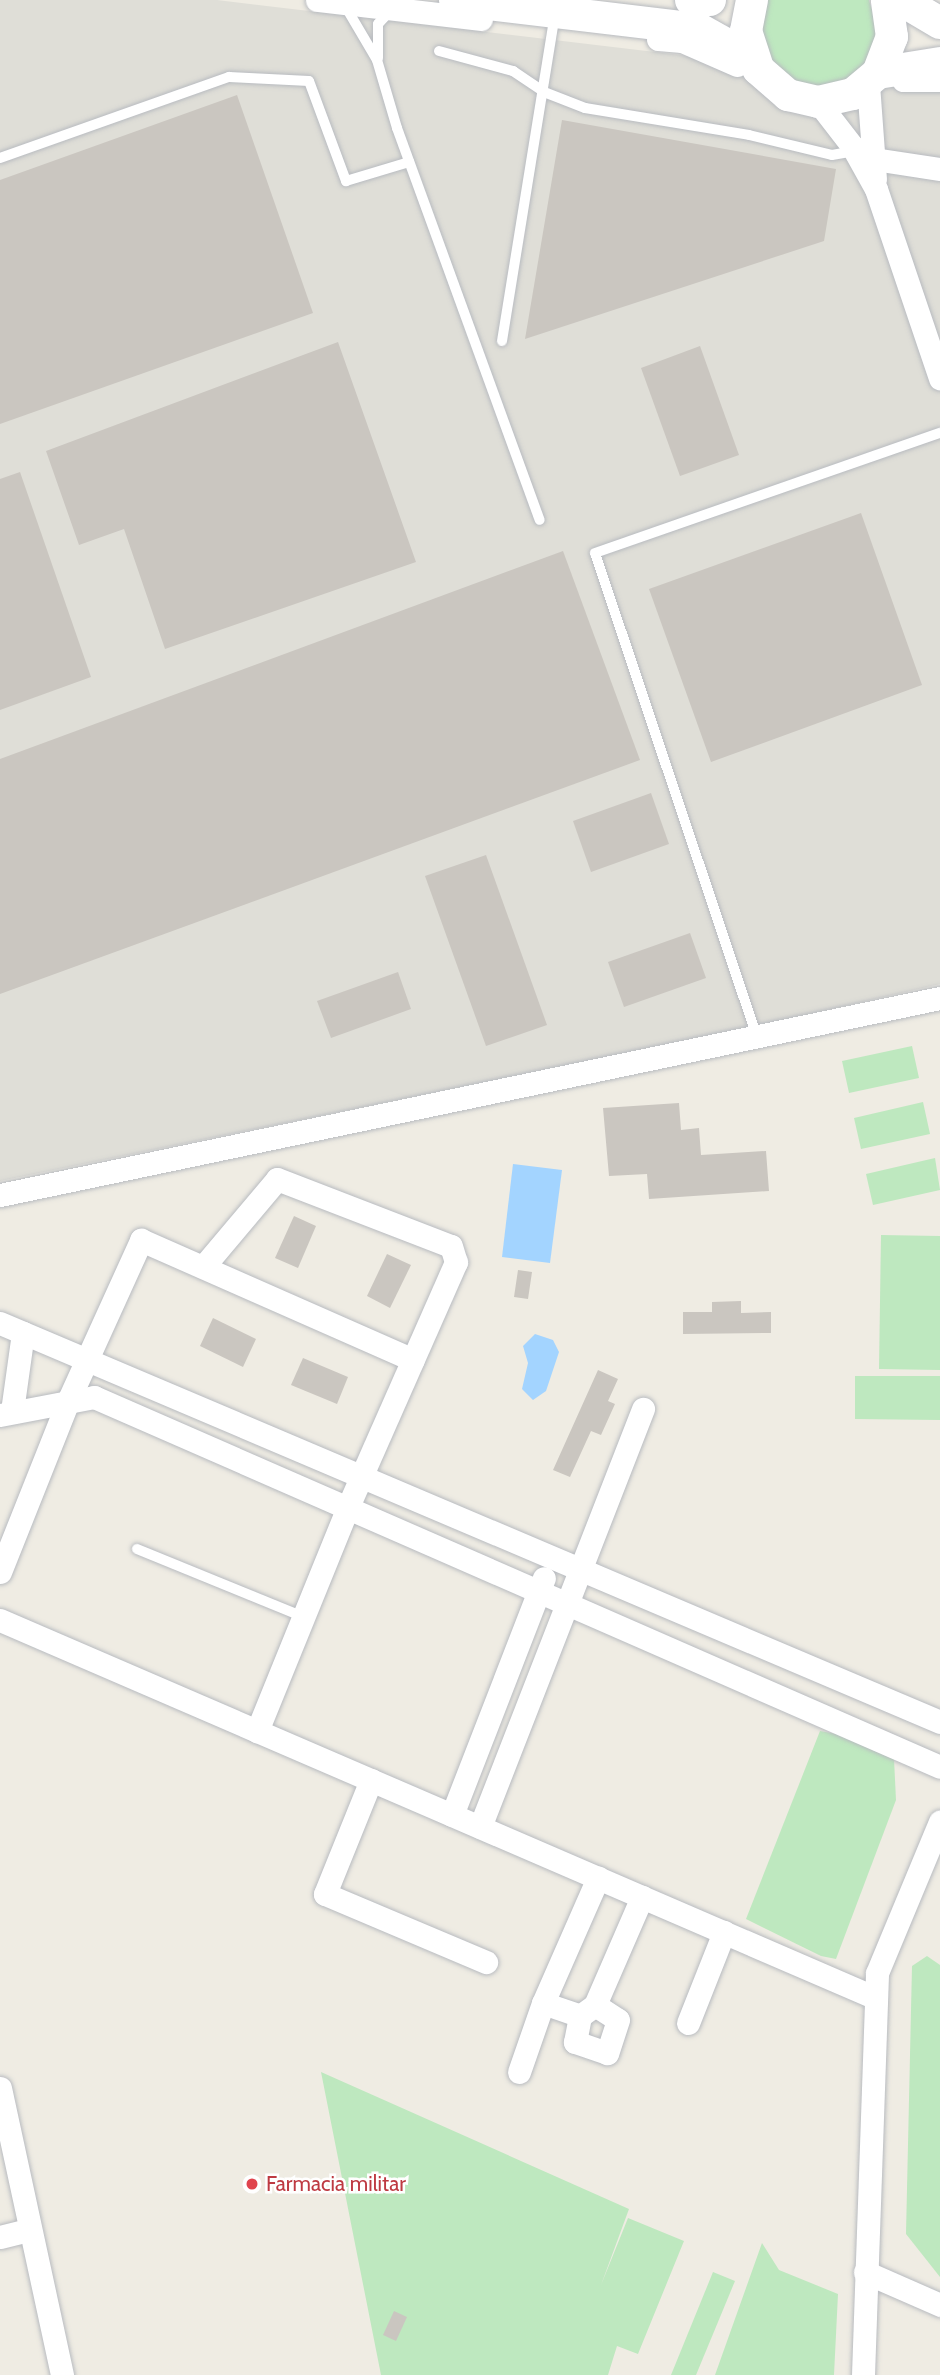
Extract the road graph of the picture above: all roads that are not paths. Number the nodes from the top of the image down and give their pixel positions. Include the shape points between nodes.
1 (317, 0) edge
2 (454, 0) edge
3 (691, 0) edge
4 (710, 0) edge
5 (752, 0) edge
6 (887, 0) edge
7 (901, 0) edge
8 (343, 3) junction
9 (393, 9) junction
10 (940, 23) edge
11 (553, 27) junction
12 (439, 51) dead end
13 (377, 60) junction
14 (940, 63) edge
15 (758, 68) junction
16 (872, 79) junction
17 (940, 80) edge
18 (544, 92) junction
19 (818, 102) junction
20 (864, 155) junction
21 (0, 158) edge
22 (410, 162) junction
23 (940, 169) edge
24 (502, 341) dead end
25 (940, 378) edge
26 (940, 433) edge
27 (540, 520) dead end
28 (940, 998) edge
29 (757, 1037) junction
30 (0, 1195) edge
31 (203, 1267) junction
32 (0, 1323) edge
33 (23, 1333) junction
34 (87, 1360) junction
35 (413, 1360) junction
36 (69, 1399) junction
37 (643, 1409) dead end
38 (6, 1413) edge
39 (362, 1478) junction
40 (348, 1507) junction
41 (137, 1549) dead end
42 (550, 1559) junction
43 (577, 1570) junction
44 (0, 1572) edge
45 (540, 1590) junction
46 (566, 1601) junction
47 (304, 1617) junction
48 (0, 1620) edge
49 (940, 1722) edge
50 (257, 1731) junction
51 (940, 1767) edge
52 (371, 1780) junction
53 (452, 1815) junction
54 (940, 1822) edge
55 (480, 1827) junction
56 (598, 1878) junction
57 (642, 1897) junction
58 (724, 1932) junction
59 (486, 1962) dead end
60 (876, 1998) junction
61 (543, 2003) junction
62 (688, 2023) dead end
63 (519, 2072) dead end
64 (0, 2088) edge
65 (29, 2230) junction
66 (0, 2237) edge
67 (864, 2272) junction
68 (940, 2305) edge
69 (62, 2375) edge
70 (863, 2375) edge

1 - 8 street
2 - 15 main road via 699,29
3 - 4 main road
5 - 15 main road via 746,31
6 - 16 main road via 892,37
7 - 10 main road
8 - 9 street
8 - 13 lane
9 - 11 street
9 - 13 lane via 378,24
11 - 15 street via 682,41
11 - 18 lane
12 - 18 lane via 513,71
13 - 22 lane
14 - 16 main road
15 - 19 main road via 788,95
16 - 17 street
16 - 19 main road via 853,94
16 - 20 street
18 - 20 lane via 585,108 749,135 832,155
18 - 24 lane
19 - 20 street
20 - 23 street
20 - 25 street
21 - 22 lane via 229,77 309,81 346,181
22 - 27 lane
26 - 29 lane via 595,553
28 - 29 street
29 - 30 street
31 - 34 street via 141,1240
31 - 35 street
31 - 35 street via 276,1179 451,1246 456,1262
32 - 33 street
33 - 34 street
33 - 38 street
34 - 36 street
34 - 39 street
35 - 39 street
36 - 38 street
36 - 40 street via 94,1397
36 - 44 street
37 - 43 street
39 - 40 street
39 - 42 street
40 - 45 street
40 - 47 street
41 - 47 lane
42 - 43 street
42 - 45 street
43 - 46 street
43 - 49 street
45 - 46 street
45 - 53 street
46 - 51 street
46 - 55 street
47 - 50 street
48 - 50 street
50 - 52 street
52 - 53 street
52 - 59 street via 325,1894
53 - 55 street
54 - 60 street via 877,1973
55 - 56 street
56 - 57 street
56 - 61 street
57 - 58 street
57 - 61 street via 588,2011
58 - 60 street
58 - 62 street
60 - 67 street
61 - 63 street
64 - 65 street
65 - 66 street
65 - 69 street
67 - 68 street
67 - 70 street

